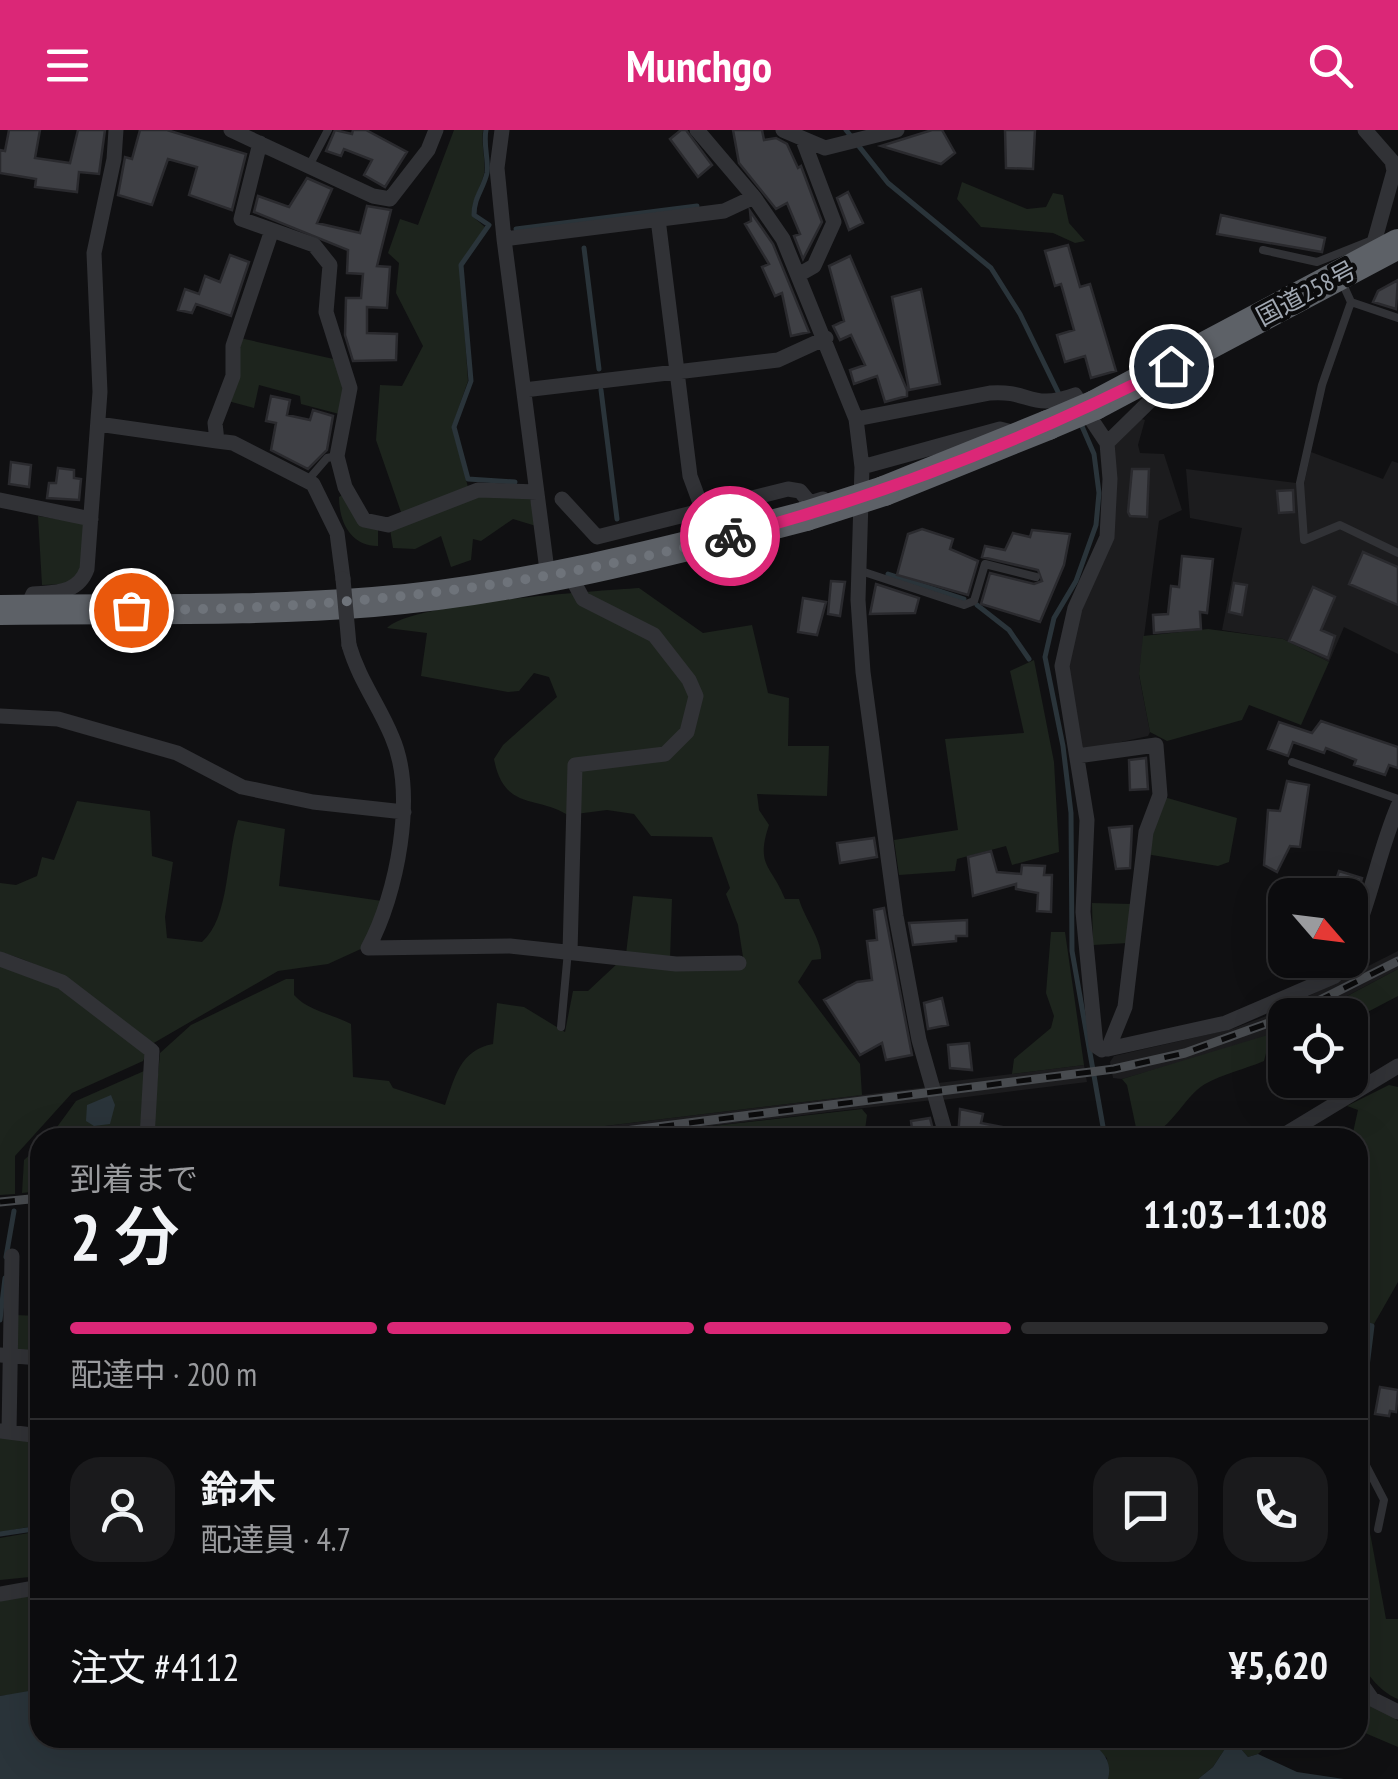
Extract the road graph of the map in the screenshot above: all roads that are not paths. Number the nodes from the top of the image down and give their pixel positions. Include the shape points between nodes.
1 (116, 130) edge
2 (232, 130) edge
3 (328, 130) edge
4 (436, 130) edge
5 (502, 130) edge
6 (697, 130) edge
7 (783, 130) edge
8 (897, 130) edge
9 (1365, 130) edge
10 (873, 136) edge
11 (254, 138) edge
12 (803, 140) junction
13 (308, 166) junction
14 (754, 197) junction
15 (658, 219) junction
16 (272, 230) junction
17 (504, 239) junction
18 (1385, 245) edge
19 (1264, 250) dead end
20 (800, 274) junction
21 (1345, 289) junction
22 (1398, 318) edge
23 (826, 338) junction
24 (678, 372) junction
25 (1152, 376) junction
26 (524, 390) junction
27 (1082, 400) junction
28 (856, 419) junction
29 (1039, 422) junction
30 (98, 424) junction
31 (217, 441) junction
32 (1106, 444) junction
33 (336, 456) junction
34 (862, 467) junction
35 (308, 480) junction
36 (873, 489) junction
37 (537, 492) junction
38 (562, 499) dead end
39 (0, 500) edge
40 (703, 511) junction
41 (92, 519) junction
42 (1398, 554) edge
43 (858, 570) junction
44 (558, 576) junction
45 (1036, 577) dead end
46 (13, 610) edge
47 (0, 716) edge
48 (1077, 756) junction
49 (1292, 762) dead end
50 (1398, 802) edge
51 (404, 812) junction
52 (1368, 902) edge
53 (569, 952) junction
54 (0, 959) edge
55 (739, 963) dead end
56 (1330, 978) edge
57 (561, 1027) dead end
58 (1102, 1050) dead end
59 (1398, 1066) edge
60 (148, 1128) edge
61 (943, 1128) edge
62 (1296, 1128) edge
63 (12, 1256) dead end
64 (6, 1356) edge
65 (5, 1431) edge
66 (30, 1435) edge
67 (1368, 1469) edge
68 (1378, 1529) dead end
69 (30, 1589) edge
70 (0, 1594) edge
71 (1368, 1693) edge
72 (1398, 1712) edge

1 - 30 street via 94,253
2 - 11 street
3 - 13 lane
4 - 13 street via 390,199
5 - 17 street via 497,168
6 - 14 street
7 - 12 street
8 - 10 street
9 - 18 street via 1394,171
10 - 12 street via 825,148
11 - 13 street
11 - 16 street via 241,219
12 - 20 street via 834,222 814,266
14 - 15 street via 724,211
14 - 20 street
15 - 17 street
15 - 24 street
16 - 31 street via 233,346
16 - 33 street via 314,244 330,265 326,312 350,388
17 - 26 street
18 - 19 lane via 1316,262
18 - 21 highway, 国道258号
20 - 23 street
21 - 22 lane
21 - 25 highway, 国道258号
21 - 42 lane via 1300,483 1304,540 1340,525
23 - 24 street via 778,360
23 - 28 street
24 - 26 street
24 - 40 street via 690,476
25 - 27 highway, 国道258号
25 - 32 street via 1156,395
26 - 37 street
27 - 29 highway, 国道258号, bridge
27 - 32 street
28 - 29 street via 1006,392
28 - 34 street
29 - 34 street
29 - 36 highway, 国道258号
30 - 31 street
30 - 41 street
31 - 35 street
32 - 48 street via 1107,537 1074,608 1063,652
33 - 35 lane
33 - 37 street via 361,516 379,526 469,492
34 - 36 street
35 - 51 street, bridge via 337,534 350,646 357,673 392,736
36 - 40 street via 810,503 788,489
36 - 43 street
36 - 44 highway, 国道258号, bridge via 806,516
37 - 44 street
38 - 40 street via 597,537
39 - 41 street
41 - 46 street via 83,580 69,590 33,594
43 - 45 lane via 964,604 974,601 985,564
43 - 61 street via 863,672 896,916
44 - 46 highway, 国道258号 via 376,602
44 - 53 street via 583,598 654,635 696,696 687,732 664,754 575,765
47 - 51 street via 58,718 176,753 242,788
48 - 56 street via 1156,745 1160,795 1146,832 1125,1007 1108,1049 1226,1024
48 - 58 street via 1087,820 1083,912 1096,1046
49 - 50 lane
50 - 52 street
51 - 53 street via 379,928 368,948
53 - 55 street via 676,964
53 - 57 lane
54 - 60 street via 62,982 152,1052
59 - 62 street
63 - 64 street
64 - 65 street
65 - 66 street
67 - 68 lane via 1384,1500
69 - 70 street
71 - 72 street

